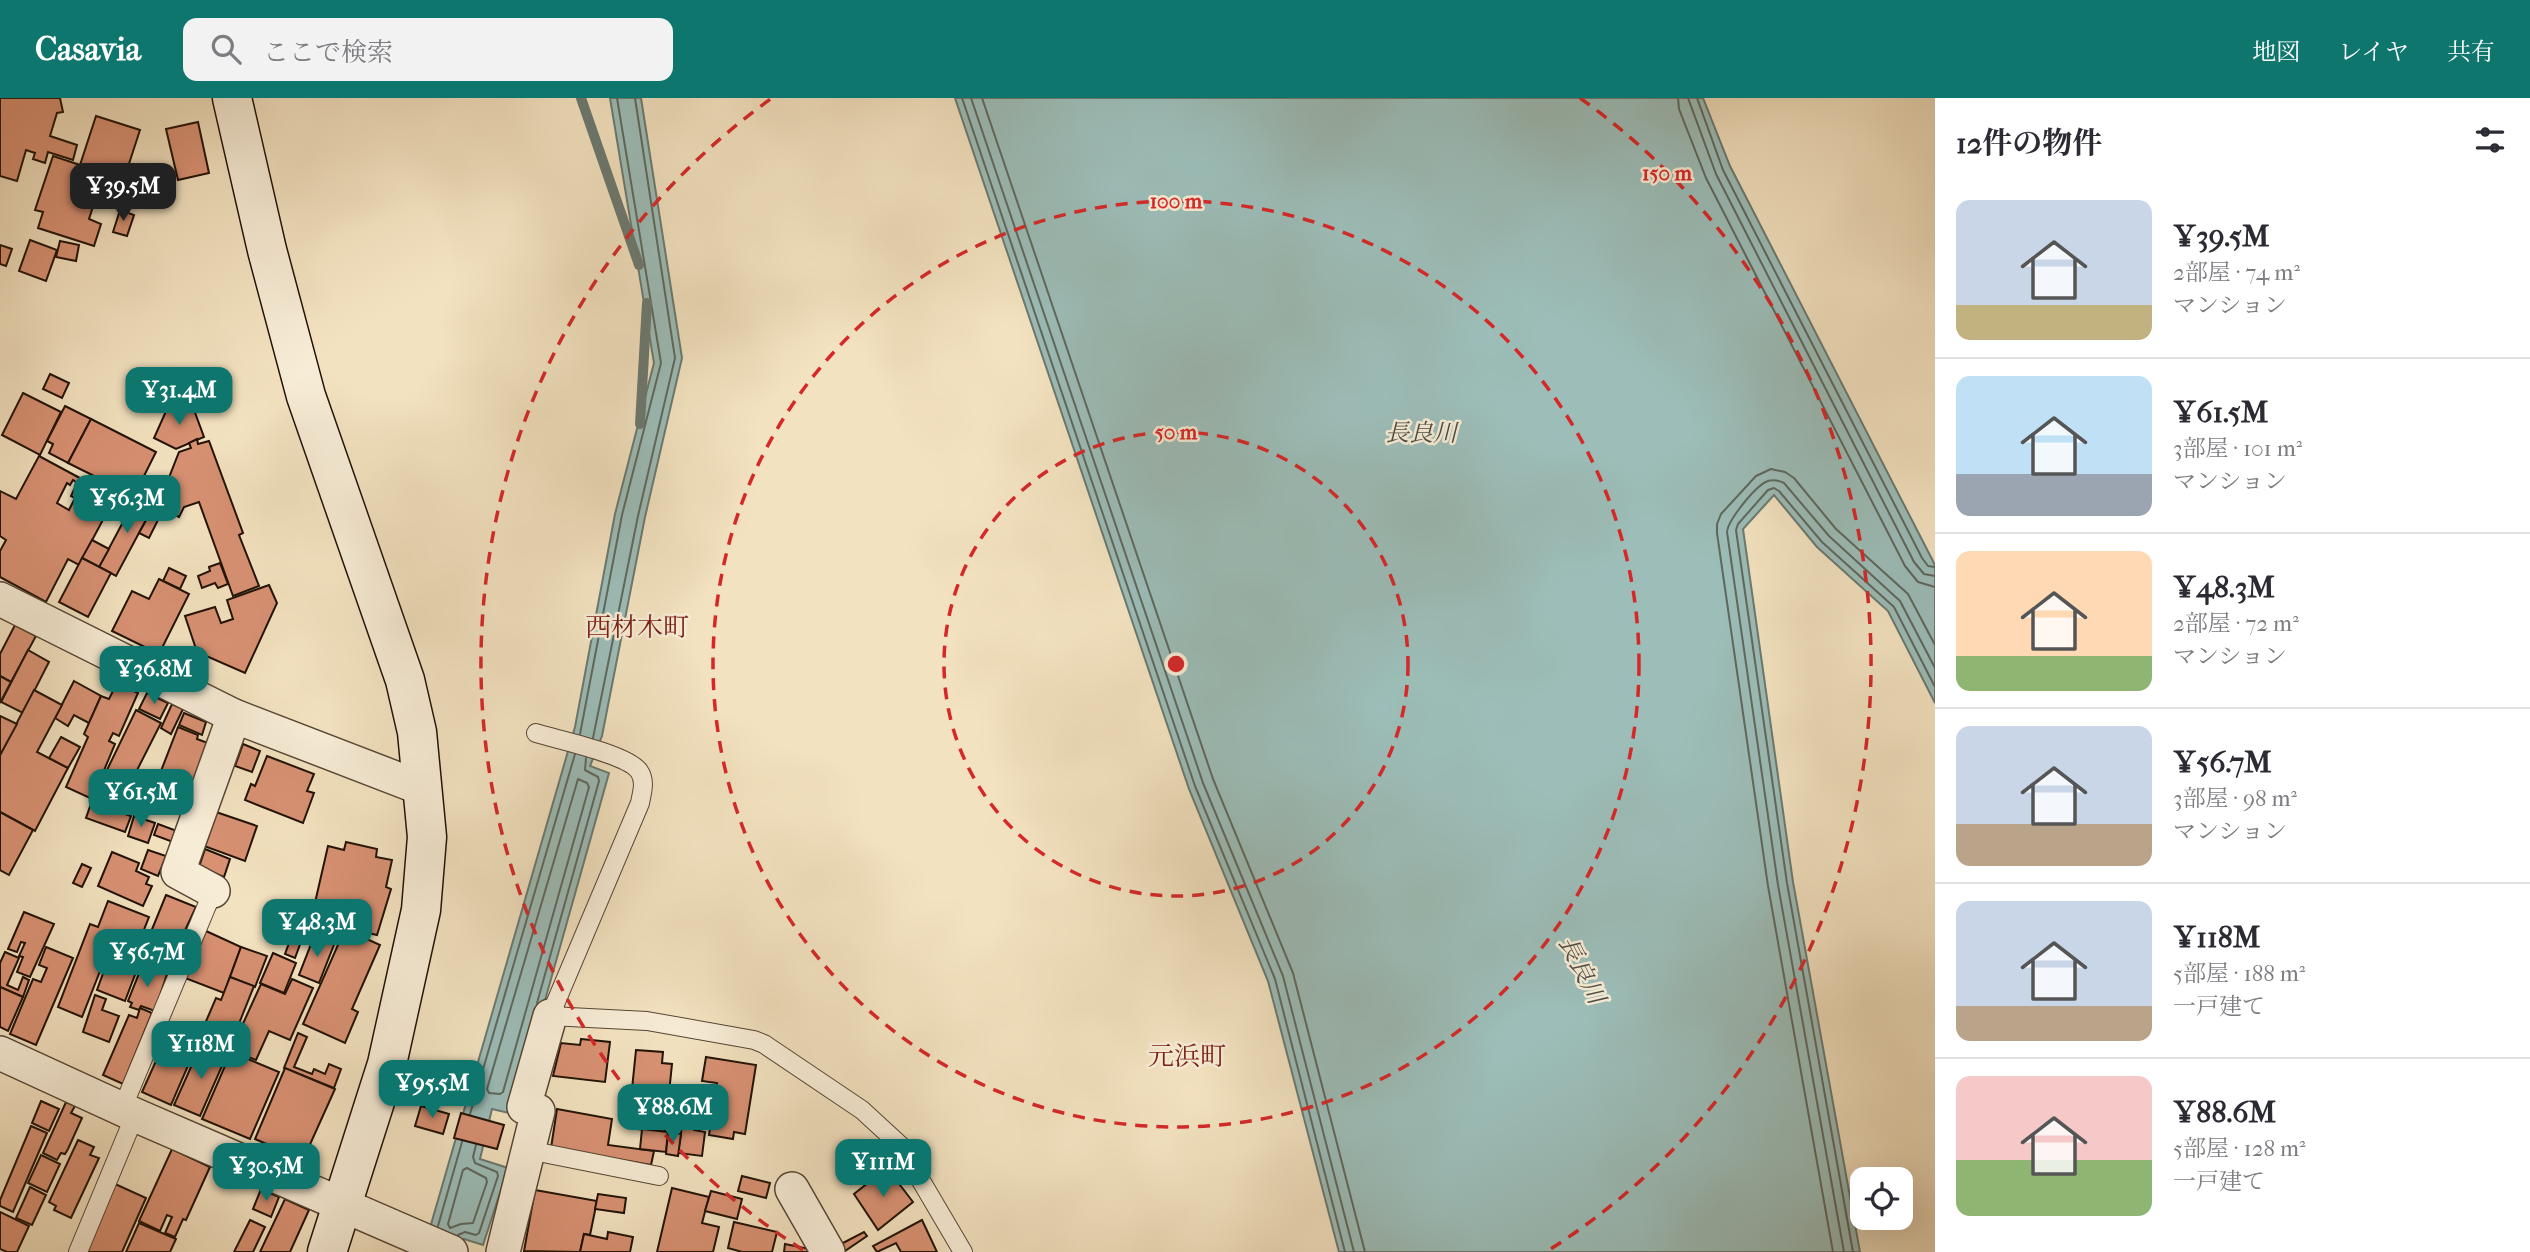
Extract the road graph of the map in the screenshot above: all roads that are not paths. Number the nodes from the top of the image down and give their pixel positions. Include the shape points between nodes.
1 (232, 98) edge
2 (0, 599) edge
3 (234, 716) junction
4 (541, 735) dead end
5 (421, 788) junction
6 (213, 891) joint
7 (550, 1016) junction
8 (0, 1052) edge
9 (129, 1112) junction
10 (528, 1150) junction
11 (659, 1176) dead end
12 (792, 1189) dead end
13 (342, 1205) junction
14 (78, 1252) edge
15 (327, 1252) edge
16 (451, 1252) edge
17 (503, 1252) edge
18 (828, 1252) edge
19 (963, 1252) edge

1 - 5 street via 306,396 405,680 417,732
2 - 3 street
3 - 5 street
3 - 6 street via 177,872
4 - 7 lane via 625,761 638,770 643,783 640,803
5 - 13 street via 426,837 421,910 387,1064
6 - 9 lane
7 - 10 street via 524,1107 537,1111
7 - 19 lane via 647,1021 764,1044 862,1110 900,1145
8 - 9 street
9 - 13 street
9 - 14 lane
10 - 11 lane
10 - 17 street
12 - 18 street
13 - 15 street
13 - 16 street

